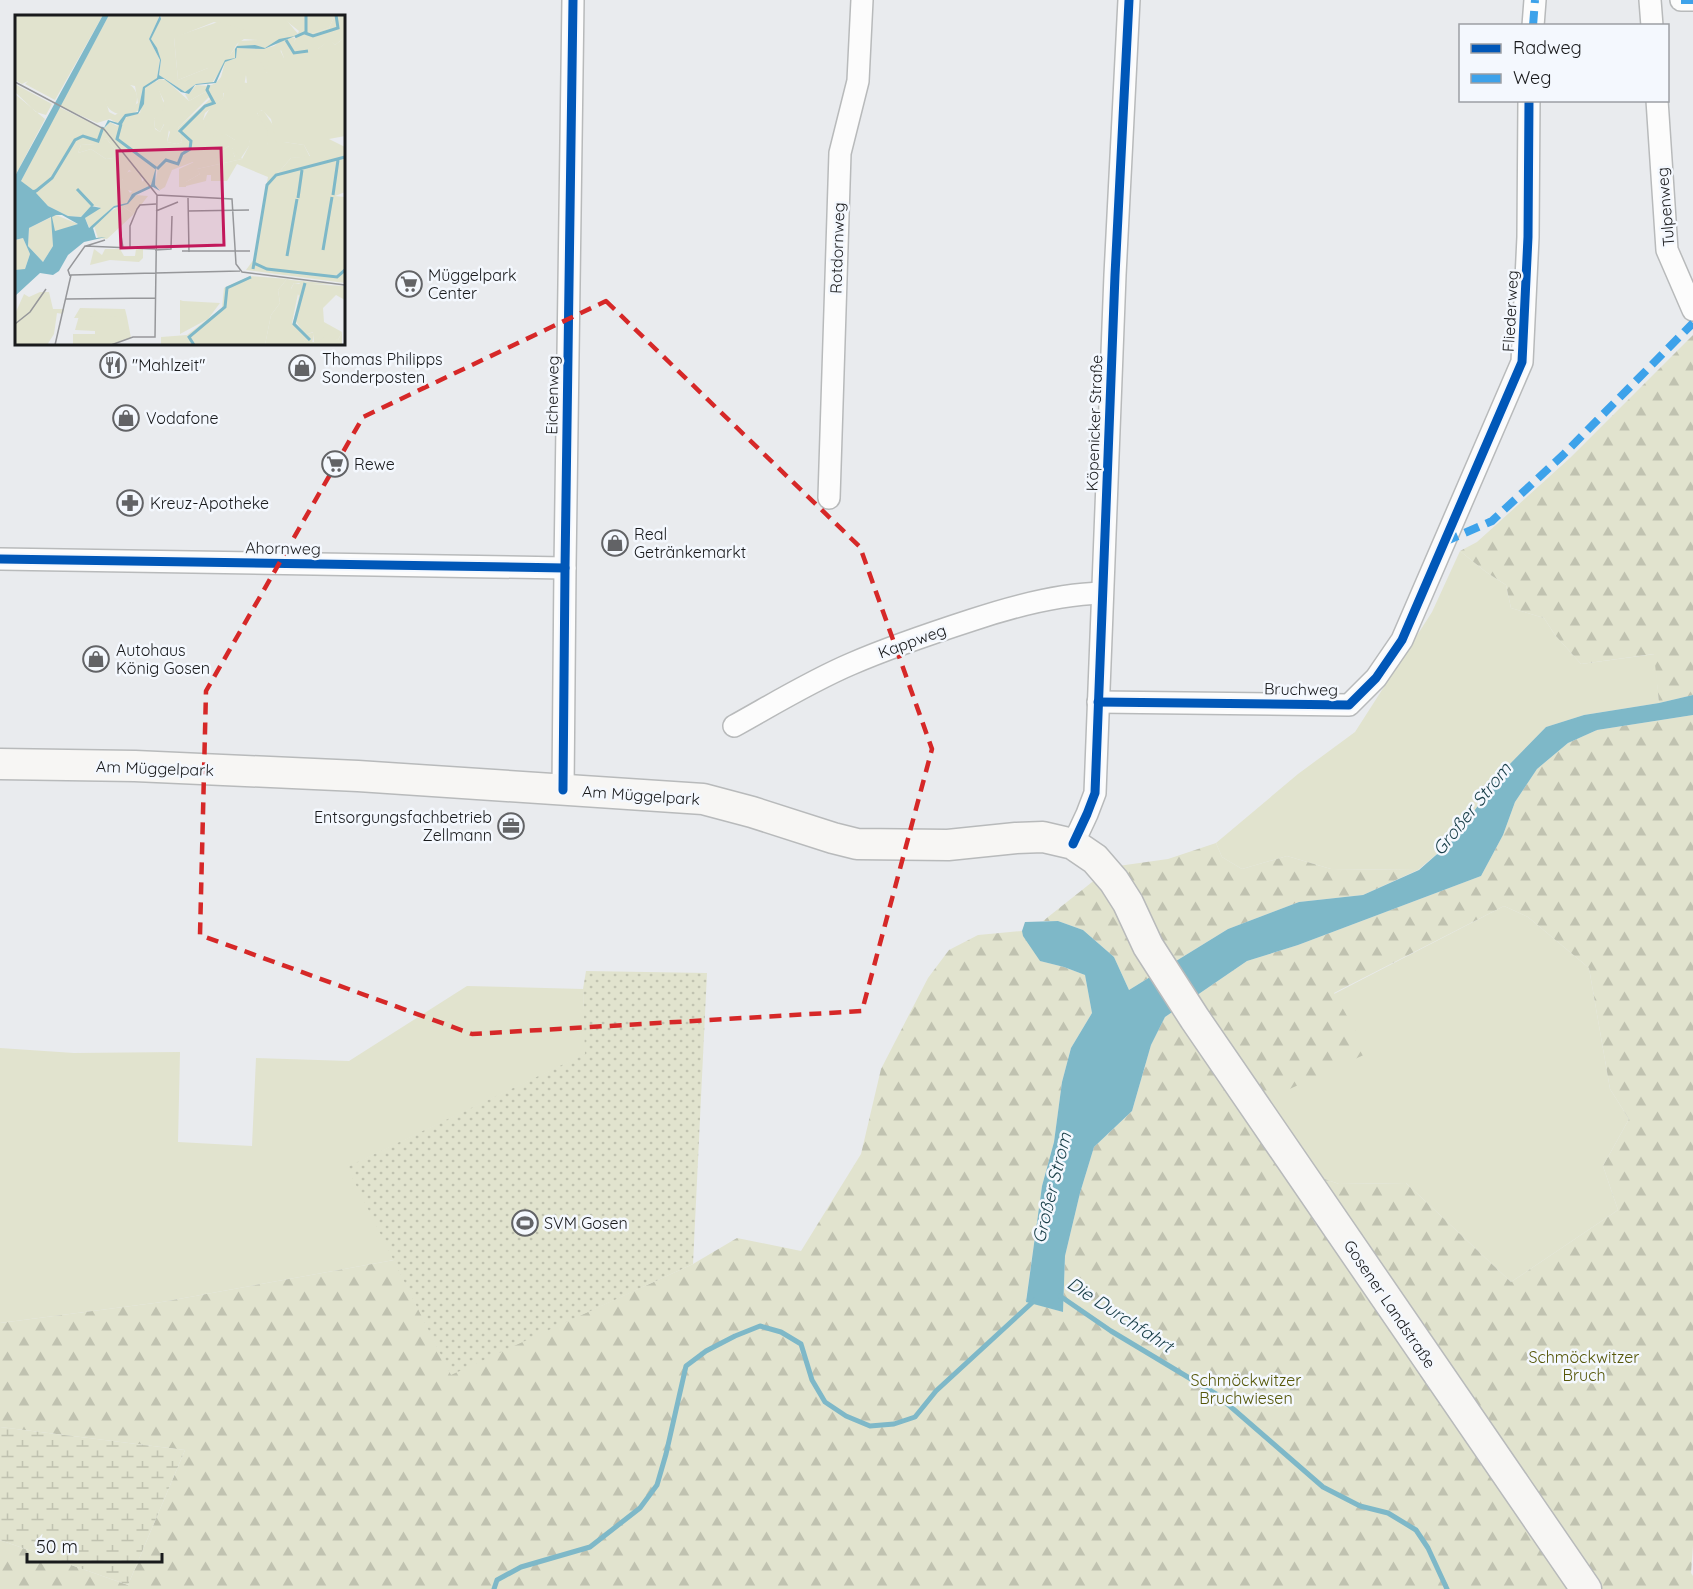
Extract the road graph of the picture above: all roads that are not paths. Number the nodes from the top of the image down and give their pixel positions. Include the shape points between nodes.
1 (573, 0) edge
2 (862, 0) edge
3 (1129, 0) edge
4 (1534, 0) edge
5 (1650, 0) edge
6 (1681, 0) edge
7 (1693, 0) edge
8 (1533, 24) edge
9 (1652, 24) edge
10 (1529, 102) edge
11 (1657, 102) edge
12 (1693, 310) edge
13 (829, 498) dead end
14 (1444, 542) joint
15 (0, 559) edge
16 (565, 568) junction
17 (1102, 593) junction
18 (1098, 702) junction
19 (734, 726) dead end
20 (0, 764) edge
21 (563, 790) junction
22 (1073, 844) junction
23 (1148, 946) joint
24 (1586, 1589) edge

1 - 16 street, Eichenweg
2 - 13 street, Rotdornweg via 858,81 840,153
3 - 17 street, Köpenicker Straße
4 - 8 street
5 - 9 street
6 - 7 street
10 - 14 street, Fliederweg via 1522,362
11 - 12 street, Tulpenweg via 1667,250
14 - 18 street, Bruchweg via 1402,640 1376,678 1349,705
15 - 16 street, Ahornweg
16 - 21 street, Eichenweg
17 - 18 street, Köpenicker Straße
17 - 19 street, Kappweg via 1044,600 941,630 841,668
18 - 22 street, Köpenicker Straße via 1095,794
20 - 21 main road, Am Müggelpark via 135,766
21 - 22 main road, Am Müggelpark via 703,799 857,843 948,845 1043,837
22 - 23 main road, Am Müggelpark via 1095,859 1114,881
23 - 24 main road, Gosener Landstraße

